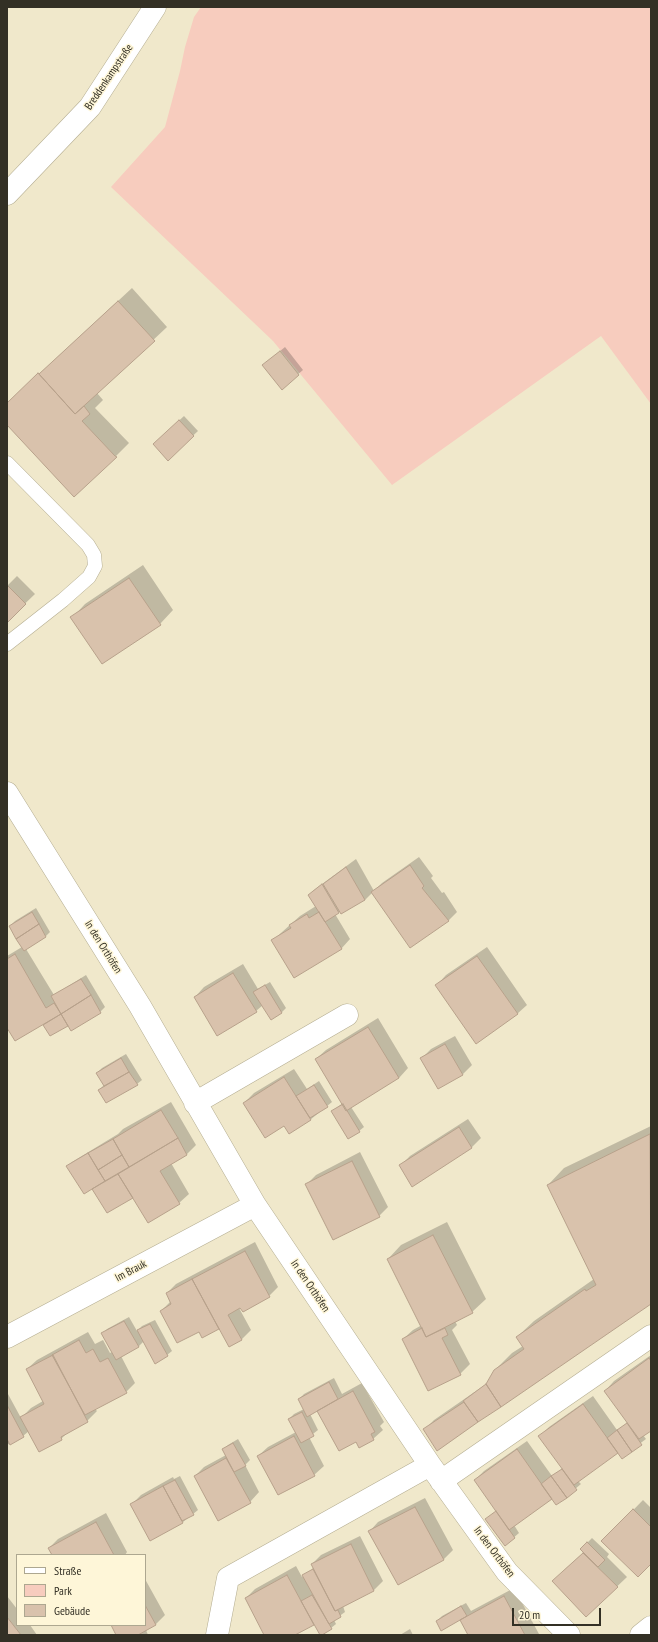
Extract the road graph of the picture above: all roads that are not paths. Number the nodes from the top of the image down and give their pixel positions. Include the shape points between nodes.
1 (155, 7) edge
2 (7, 194) edge
3 (7, 463) edge
4 (7, 644) edge
5 (7, 793) edge
6 (347, 1015) dead end
7 (195, 1103) junction
8 (255, 1205) junction
9 (651, 1336) edge
10 (7, 1337) edge
11 (436, 1473) junction
12 (651, 1627) edge
13 (217, 1635) edge
14 (569, 1635) edge
15 (641, 1635) edge

1 - 2 street, Breddenkampstraße via 90,107
3 - 4 lane via 88,545 94,555 95,566 89,577 68,596
5 - 7 street, In den Orthöfen via 140,1006
6 - 7 street
7 - 8 street, In den Orthöfen
8 - 10 street, Im Brauk
8 - 11 street, In den Orthöfen
9 - 11 street
11 - 13 street via 228,1578
11 - 14 street, In den Orthöfen via 507,1572
12 - 15 street

